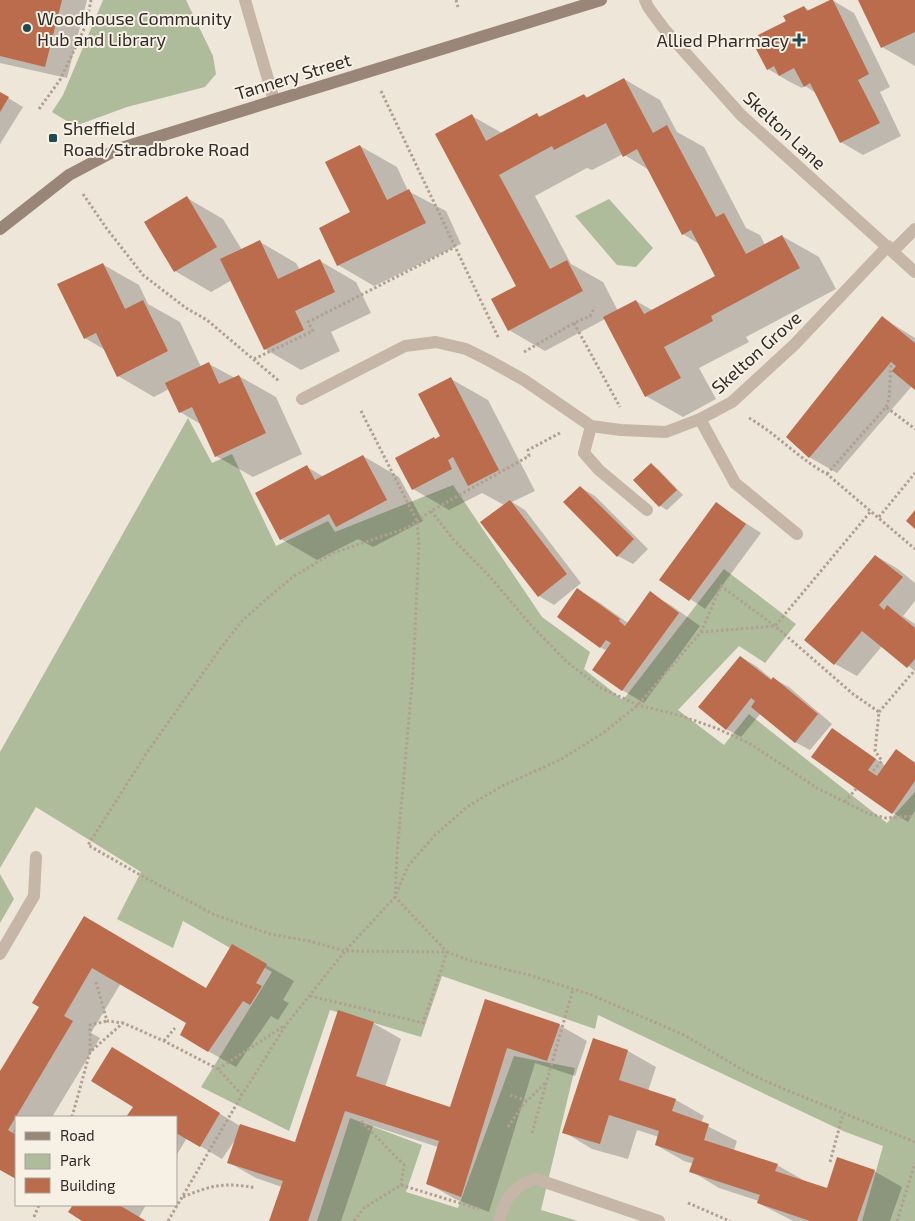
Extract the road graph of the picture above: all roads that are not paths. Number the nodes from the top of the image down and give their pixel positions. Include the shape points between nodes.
1 (245, 0) edge
2 (601, 0) edge
3 (645, 0) edge
4 (274, 100) junction
5 (915, 229) edge
6 (0, 230) edge
7 (891, 249) junction
8 (915, 272) edge
9 (302, 399) dead end
10 (700, 419) junction
11 (591, 426) junction
12 (647, 510) dead end
13 (797, 534) dead end
14 (36, 857) dead end
15 (0, 954) edge
16 (499, 1221) edge
17 (659, 1221) edge

1 - 4 street
2 - 4 main road, Tannery Street
3 - 7 street, Skelton Lane via 665,30 741,115
4 - 6 main road, Tannery Street via 118,149 70,175
5 - 7 street, Skelton Grove
7 - 8 street, Skelton Lane
7 - 10 street, Skelton Grove via 732,402
9 - 11 street, Skelton Grove via 406,346 436,342 466,349 524,380
10 - 11 street, Skelton Grove via 666,432
10 - 13 street via 735,483
11 - 12 street via 584,453 599,470
14 - 15 street via 34,896
16 - 17 street via 502,1208 515,1188 536,1179

